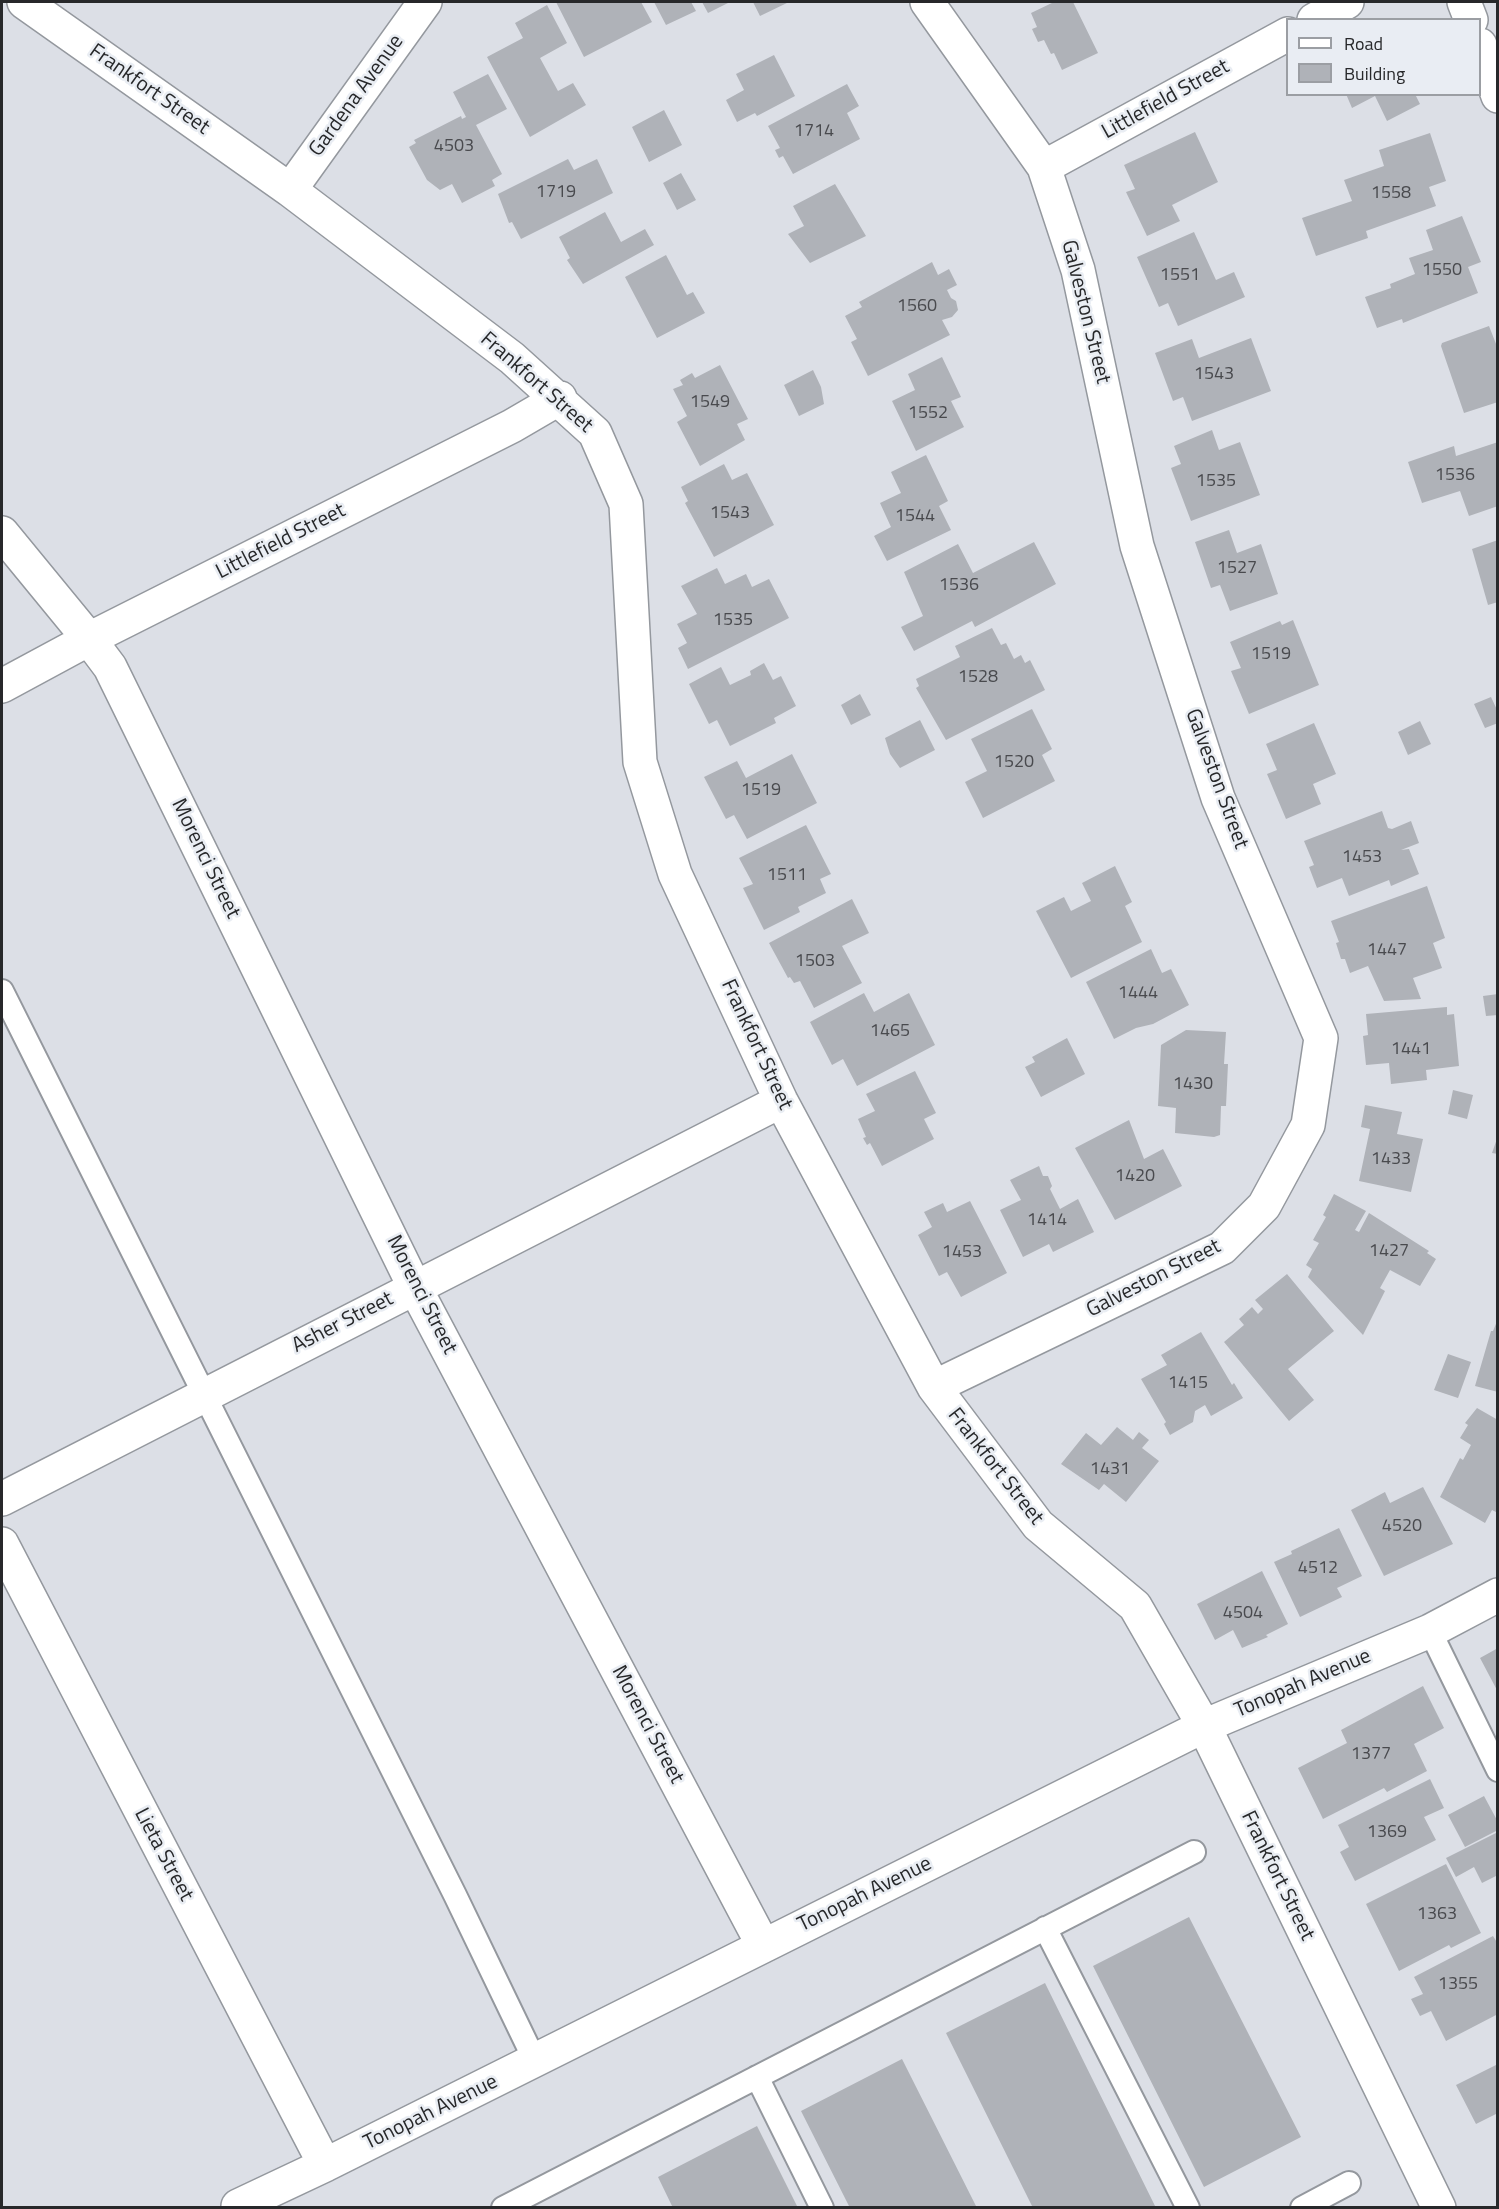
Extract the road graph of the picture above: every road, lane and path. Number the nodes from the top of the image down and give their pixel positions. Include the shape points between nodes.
1 (24, 2) edge
2 (425, 2) edge
3 (927, 2) edge
4 (1347, 2) edge
5 (1464, 2) edge
6 (1318, 18) edge
7 (1470, 18) edge
8 (1286, 35) edge
9 (1481, 51) edge
10 (1497, 96) edge
11 (1044, 167) junction
12 (290, 190) junction
13 (560, 398) junction
14 (2, 533) edge
15 (89, 639) junction
16 (2, 686) edge
17 (2, 991) edge
18 (781, 1101) junction
19 (414, 1286) junction
20 (934, 1387) junction
21 (204, 1395) junction
22 (2, 1498) edge
23 (2, 1544) edge
24 (1497, 1595) edge
25 (1430, 1631) junction
26 (1204, 1726) junction
27 (1497, 1770) edge
28 (1194, 1852) dead end
29 (1045, 1928) junction
30 (763, 1945) junction
31 (535, 2061) junction
32 (757, 2077) junction
33 (325, 2165) junction
34 (1349, 2183) dead end
35 (238, 2206) dead end
36 (503, 2208) edge
37 (822, 2208) edge
38 (1188, 2208) edge
39 (1302, 2208) edge
40 (1439, 2208) edge

1 - 12 street, Frankfort Street
2 - 12 street, Gardena Avenue
3 - 11 street, Galveston Street
4 - 6 street
5 - 7 street
8 - 11 street, Littlefield Street
9 - 10 street
11 - 20 street, Galveston Street via 1078,270 1141,556 1218,798 1321,1038 1308,1125 1264,1206 1222,1248
12 - 13 street, Frankfort Street
13 - 15 street, Littlefield Street via 502,432
13 - 18 street, Frankfort Street via 595,433 626,504 640,762 675,874
14 - 15 street, Morenci Street
15 - 16 street, Littlefield Street
15 - 19 street, Morenci Street via 110,667
17 - 21 lane
18 - 19 street, Asher Street
18 - 20 street, Frankfort Street
19 - 21 street, Asher Street
19 - 30 street, Morenci Street
20 - 26 street, Frankfort Street via 1038,1525 1135,1606
21 - 22 street, Asher Street
21 - 31 lane
23 - 33 street, Lieta Street
24 - 25 street, Tonopah Avenue
25 - 26 street, Tonopah Avenue
25 - 27 lane
26 - 30 street, Tonopah Avenue
26 - 40 street, Frankfort Street
28 - 29 lane
29 - 32 lane
29 - 38 lane
30 - 31 street, Tonopah Avenue
31 - 33 street, Tonopah Avenue
32 - 36 lane
32 - 37 lane
33 - 35 street, Tonopah Avenue
34 - 39 lane

